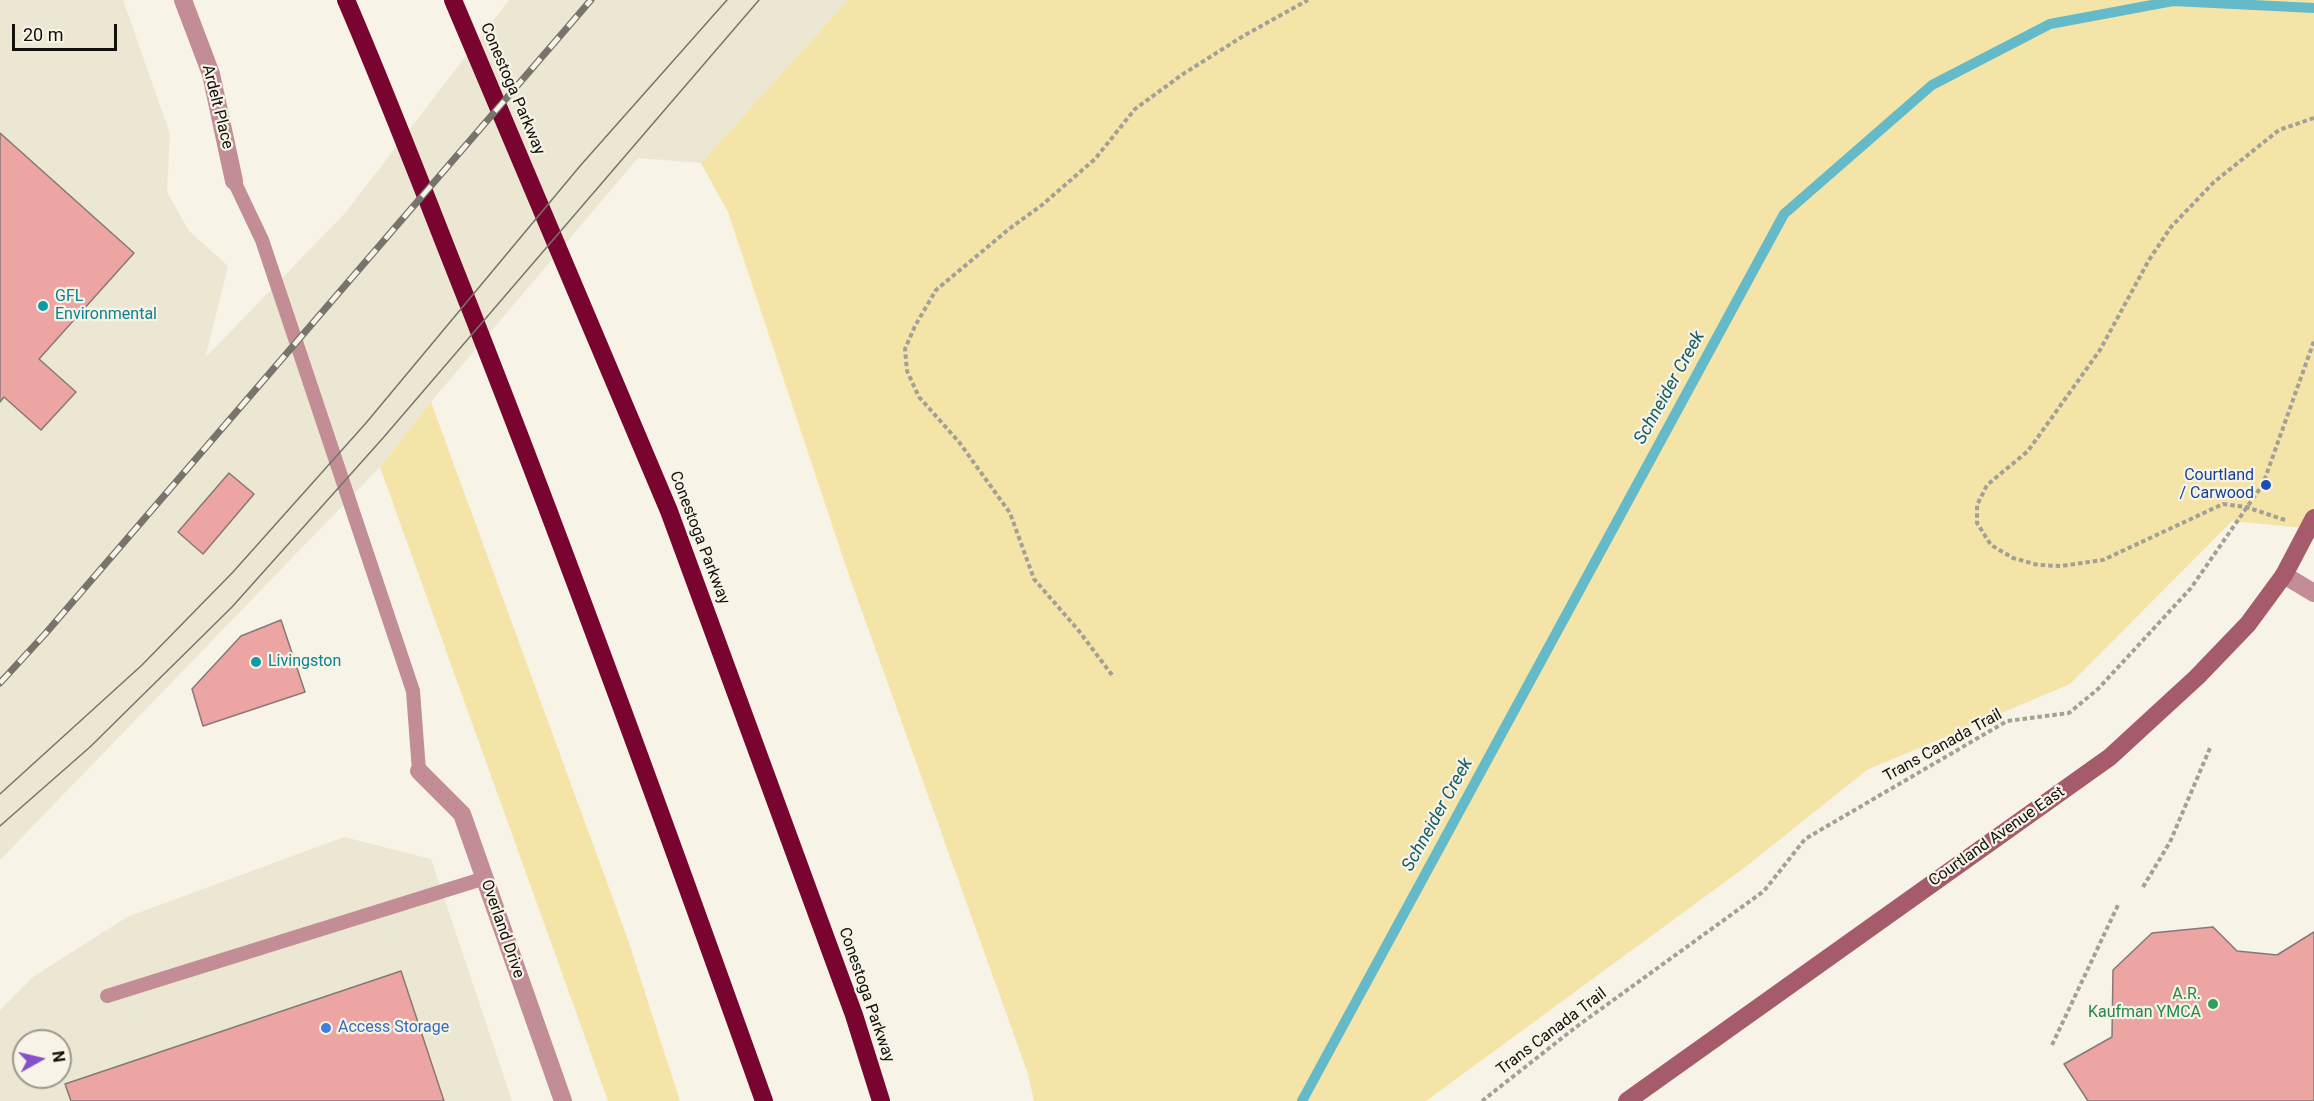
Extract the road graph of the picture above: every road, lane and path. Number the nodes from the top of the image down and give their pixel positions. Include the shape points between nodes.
1 (183, 0) edge
2 (346, 0) edge
3 (1308, 0) edge
4 (455, 5) edge
5 (2314, 118) edge
6 (234, 181) joint
7 (2314, 340) edge
8 (2246, 507) junction
9 (2265, 514) dead end
10 (2314, 518) edge
11 (2284, 575) junction
12 (2314, 593) edge
13 (1112, 675) dead end
14 (2210, 748) dead end
15 (419, 771) joint
16 (484, 878) junction
17 (2143, 887) dead end
18 (2118, 905) dead end
19 (107, 996) dead end
20 (2052, 1045) dead end
21 (562, 1101) edge
22 (764, 1101) edge
23 (881, 1101) edge
24 (1482, 1101) edge
25 (1627, 1101) edge

1 - 6 street, Ardelt Place via 211,74
2 - 22 highway via 522,442
3 - 13 path via 1201,63 1135,109 1095,159 936,290 905,349 907,371 919,397 959,442 1010,513 1034,579
4 - 23 highway, Conestoga Parkway via 669,511 854,1015
5 - 8 path via 2279,130 2214,182 2171,227 2094,359 2028,451 1987,485 1977,505 1977,523 1991,545 2013,558 2061,566 2103,560 2223,504
6 - 15 lane via 262,240 413,691
7 - 8 path, Trans Canada Trail via 2263,484
8 - 9 path
8 - 24 path, Trans Canada Trail via 2191,588 2098,689 2068,713 2007,721 1805,839 1764,891 1576,1027
10 - 11 main road, Courtland Avenue East
11 - 12 street
11 - 25 main road, Courtland Avenue East via 2248,624 2110,757
14 - 17 path via 2170,842
15 - 16 street, Overland Drive via 462,814
16 - 19 lane
16 - 21 street, Overland Drive
18 - 20 path

